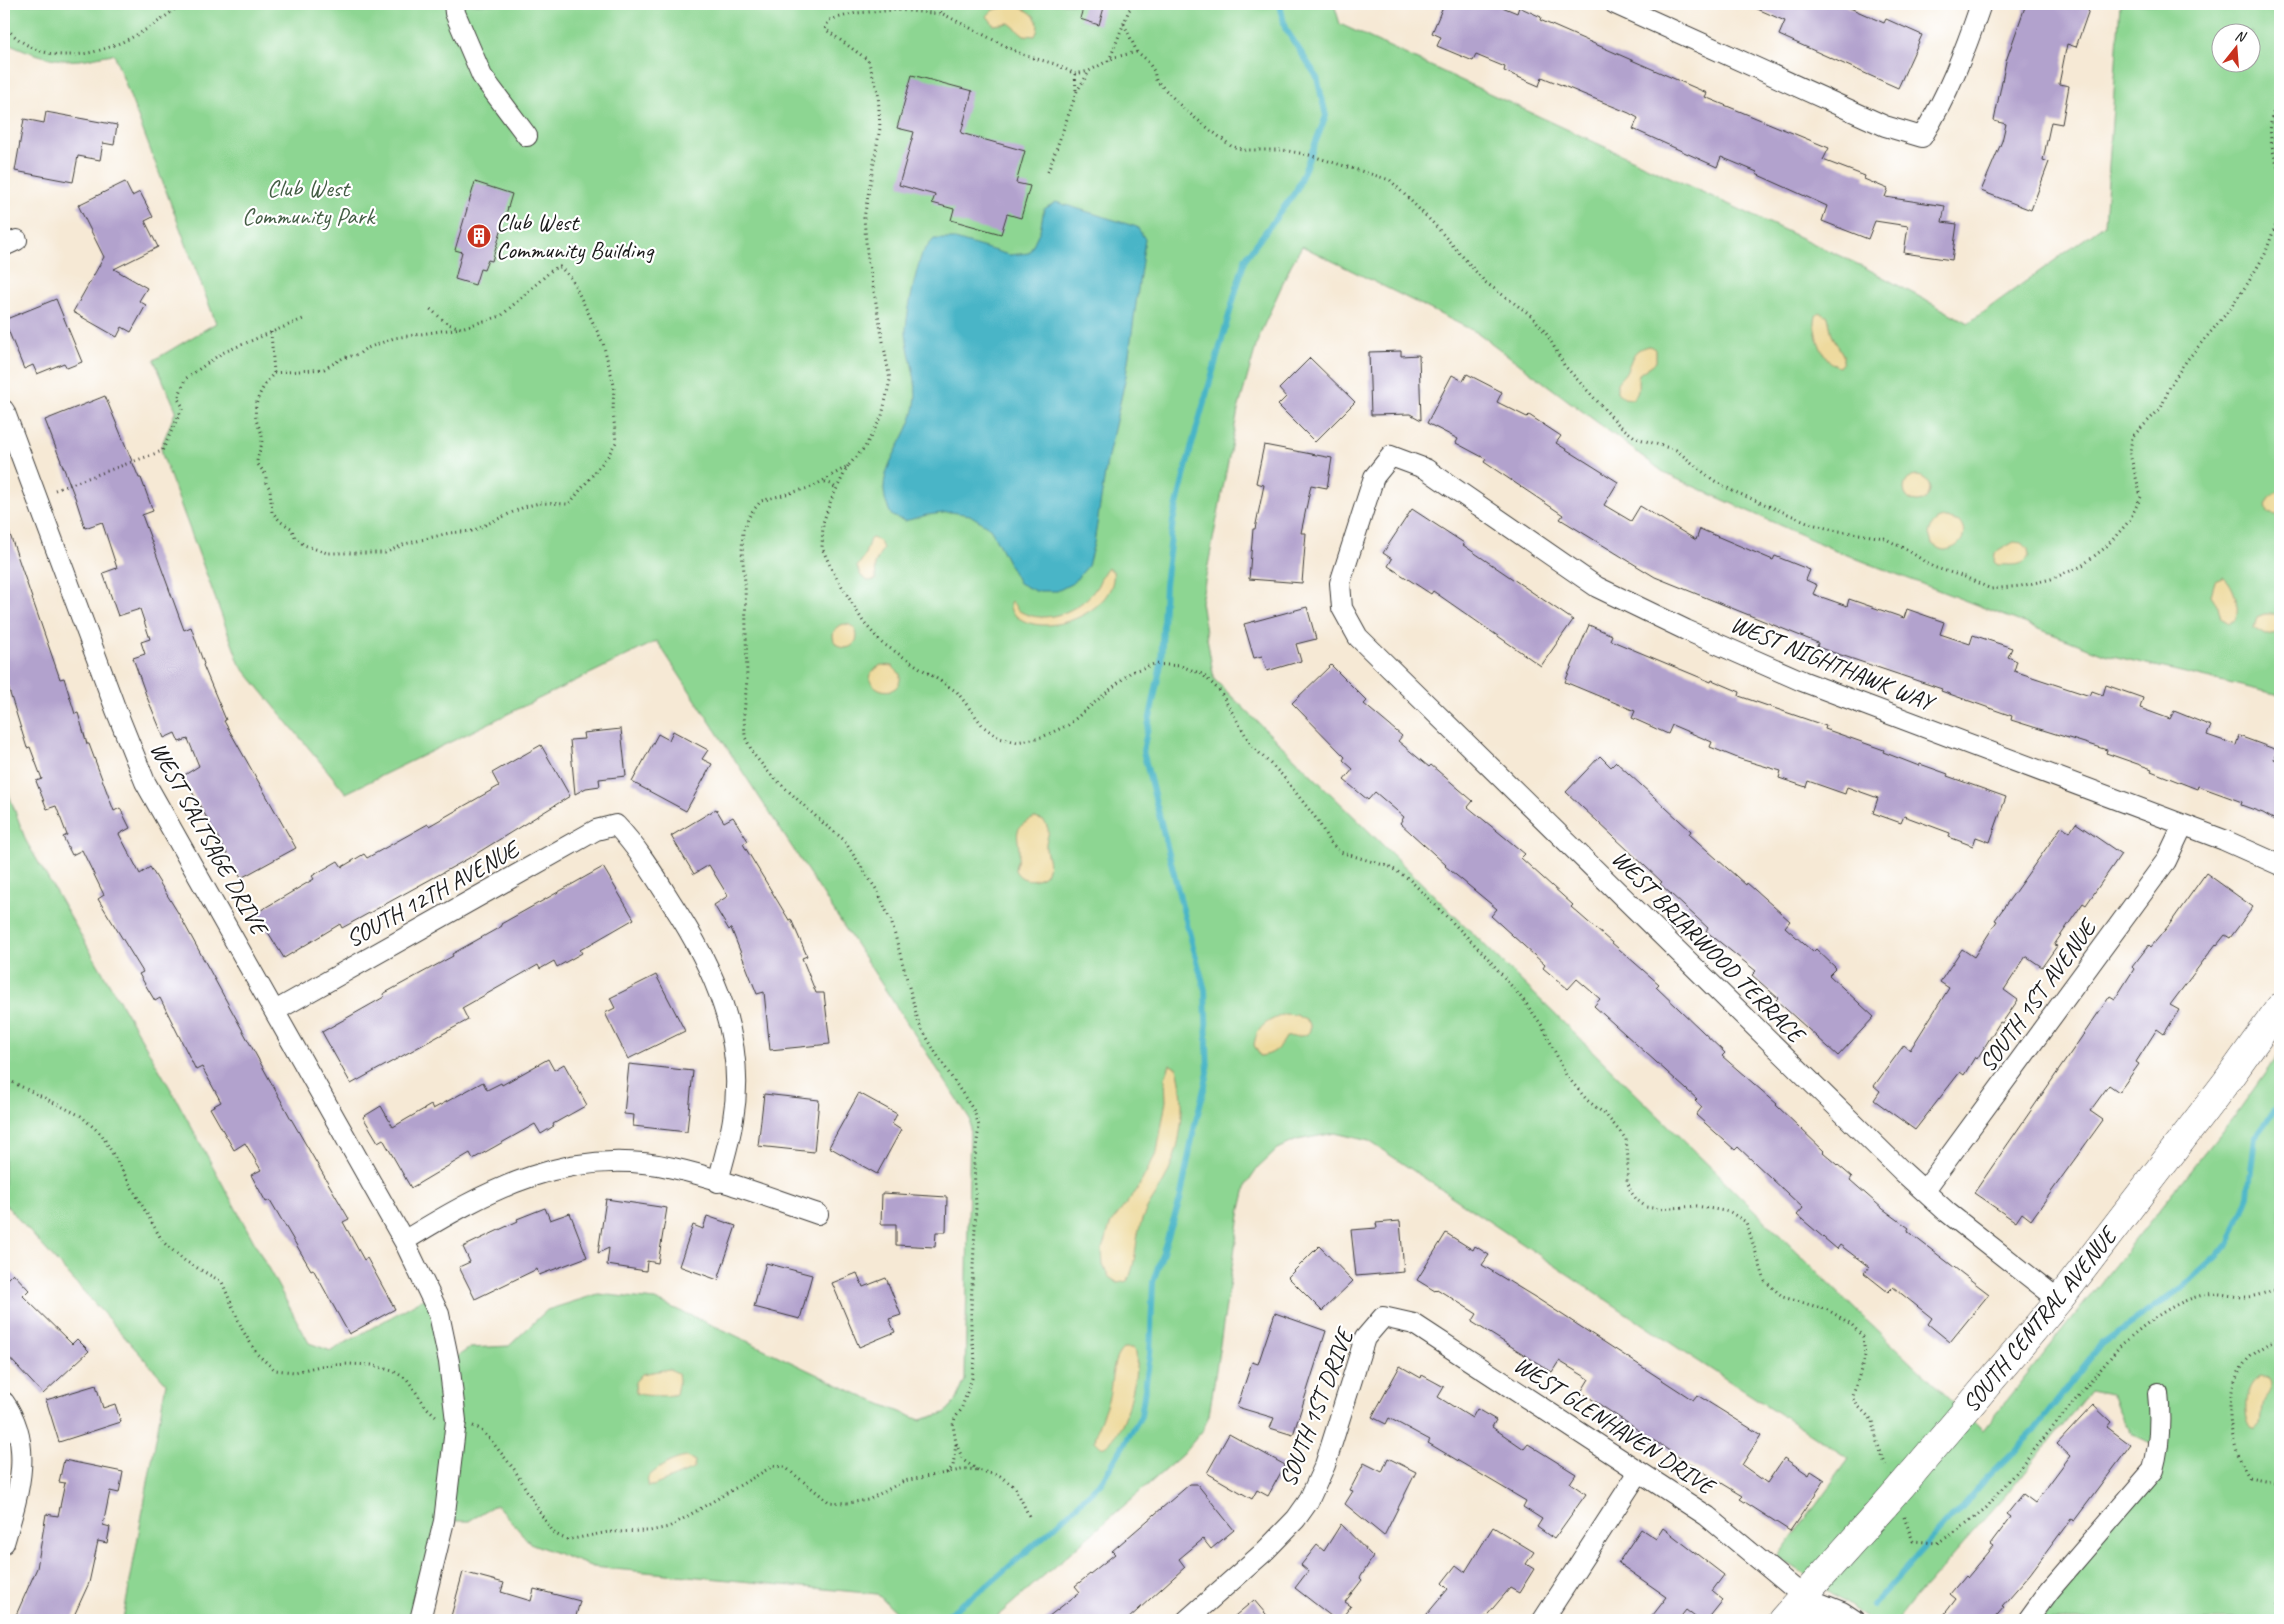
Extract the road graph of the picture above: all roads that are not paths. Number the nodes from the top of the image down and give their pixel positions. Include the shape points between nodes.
1 (454, 4) edge
2 (1615, 4) edge
3 (1981, 4) edge
4 (527, 136) dead end
5 (4, 410) edge
6 (1342, 608) joint
7 (2183, 825) junction
8 (2280, 865) edge
9 (2280, 1007) edge
10 (276, 1011) junction
11 (718, 1182) junction
12 (1924, 1191) junction
13 (818, 1214) dead end
14 (404, 1241) junction
15 (2059, 1300) junction
16 (1383, 1318) joint
17 (2158, 1394) dead end
18 (4, 1402) edge
19 (1639, 1472) junction
20 (4, 1543) edge
21 (1804, 1597) junction
22 (420, 1620) edge
23 (1187, 1620) edge
24 (1543, 1620) edge
25 (1782, 1620) edge
26 (1819, 1620) edge
27 (1854, 1620) edge
28 (2028, 1620) edge

1 - 4 street via 482,76
2 - 3 street via 1885,126 1922,137 1938,112 1961,62
5 - 10 street, WEST SALTSAGE DRIVE via 145,782
6 - 7 street, WEST NIGHTHAWK WAY via 1340,583 1348,553 1374,477 1391,456 1426,469 1598,587 1686,630 1802,681
6 - 12 street, WEST BRIARWOOD TERRACE via 1358,637
7 - 8 street, WEST NIGHTHAWK WAY
7 - 12 street, SOUTH 1ST AVENUE via 2166,861
9 - 15 street, SOUTH CENTRAL AVENUE
10 - 11 street, SOUTH 12TH AVENUE via 596,830 616,825 634,844 695,938 725,1005 733,1046 735,1082 733,1118
10 - 14 street, WEST SALTSAGE DRIVE
11 - 13 street
11 - 14 street via 673,1168 636,1164 597,1162 561,1168 538,1173 482,1196
12 - 15 street, WEST BRIARWOOD TERRACE via 1946,1212
14 - 22 street, WEST SALTSAGE DRIVE via 439,1314 456,1422 444,1521
15 - 21 street, SOUTH CENTRAL AVENUE, bridge
16 - 19 street, WEST GLENHAVEN DRIVE via 1414,1324
16 - 23 street, SOUTH 1ST DRIVE via 1364,1338 1325,1465 1308,1502 1264,1552
17 - 28 street via 2159,1447 2153,1470
18 - 20 street via 14,1417 22,1448 18,1497
19 - 21 street, WEST GLENHAVEN DRIVE via 1707,1516
19 - 24 street
21 - 25 street, SOUTH CENTRAL AVENUE
21 - 26 street
21 - 27 street

